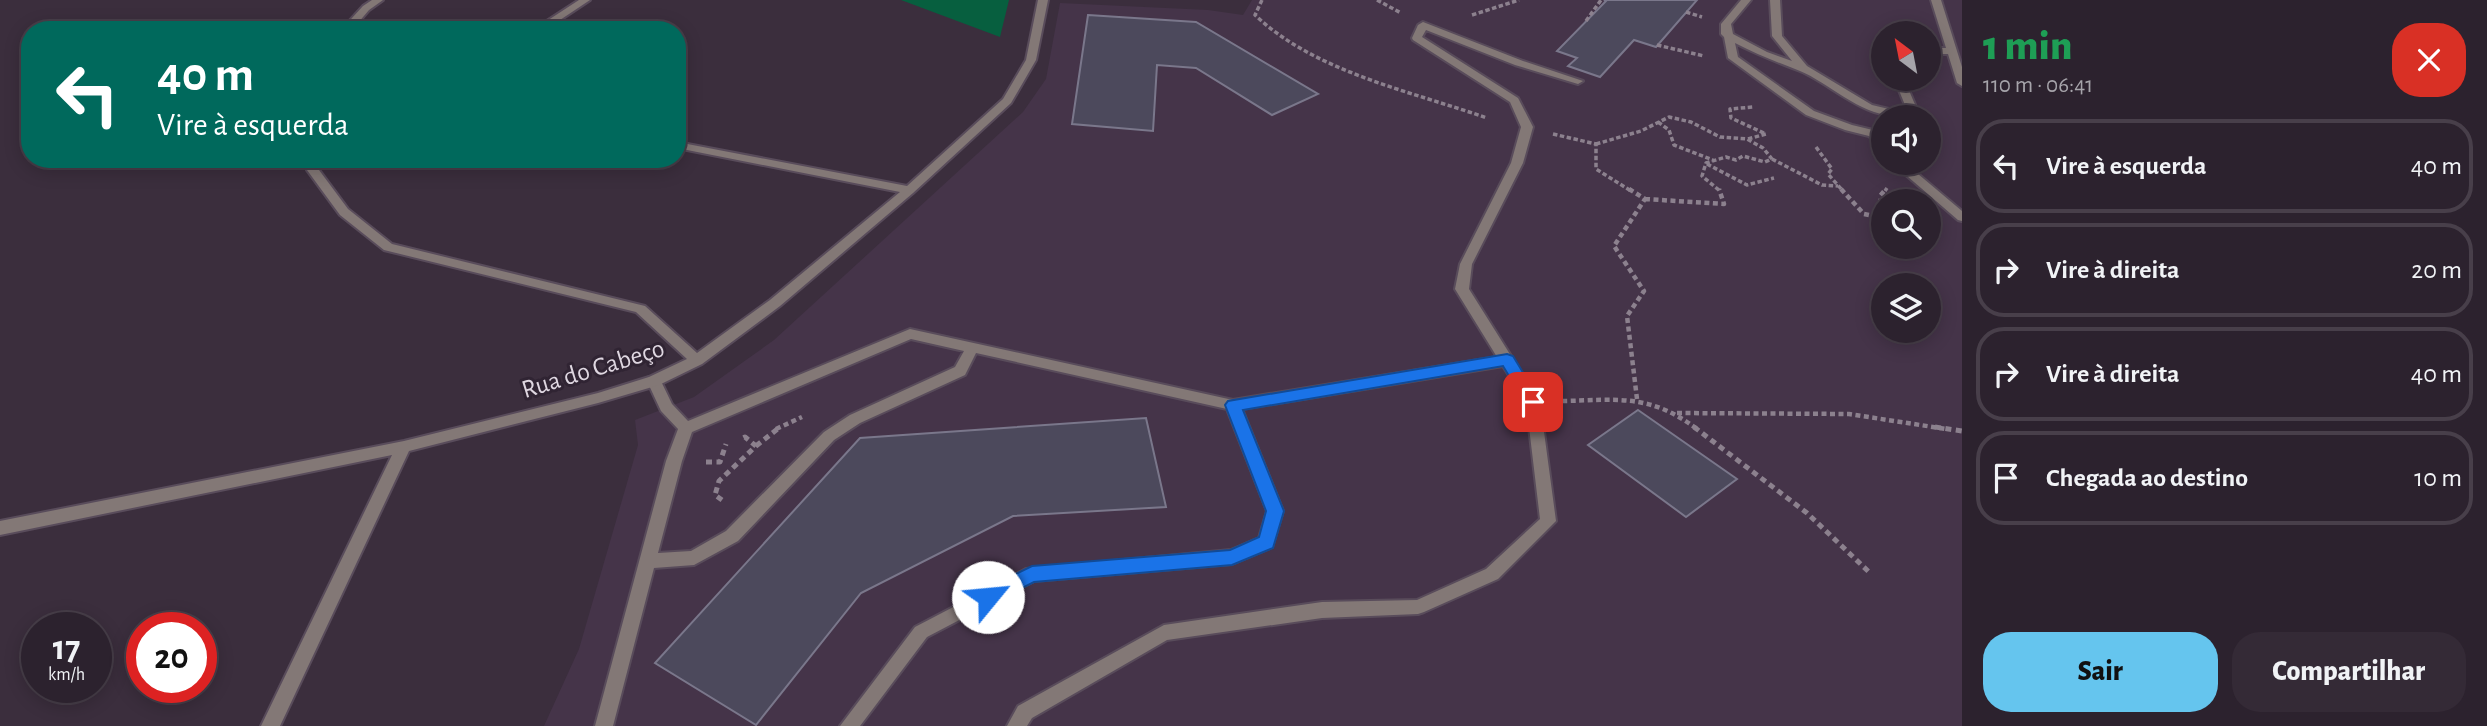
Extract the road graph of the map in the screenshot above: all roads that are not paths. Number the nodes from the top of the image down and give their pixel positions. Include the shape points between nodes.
1 (378, 0) edge
2 (585, 0) edge
3 (1043, 0) edge
4 (1746, 0) edge
5 (1775, 0) edge
6 (1936, 0) edge
7 (356, 21) edge
8 (552, 21) edge
9 (1726, 34) junction
10 (1941, 51) edge
11 (1952, 51) junction
12 (1802, 68) junction
13 (1578, 81) dead end
14 (1962, 83) edge
15 (1904, 91) edge
16 (1871, 133) edge
17 (686, 147) edge
18 (312, 168) edge
19 (1911, 175) edge
20 (909, 190) junction
21 (1962, 217) edge
22 (971, 348) junction
23 (697, 360) junction
24 (1507, 360) junction
25 (654, 381) junction
26 (1233, 405) junction
27 (686, 428) junction
28 (404, 447) junction
29 (0, 528) edge
30 (648, 561) junction
31 (270, 726) edge
32 (604, 726) edge
33 (849, 726) edge
34 (1016, 726) edge

1 - 7 street
2 - 8 street
3 - 20 street, Rua do Cabeço via 1031,60 1007,101
4 - 9 street via 1726,24
5 - 12 street via 1777,36
6 - 11 street
9 - 12 street
9 - 16 street via 1733,58 1760,80 1810,113
10 - 11 street
11 - 14 street
12 - 15 street via 1868,107 1894,113 1911,107
13 - 24 street via 1423,25 1417,38 1514,100 1527,127 1517,163 1466,264 1462,289
17 - 20 street
18 - 23 street via 344,212 388,247 640,309
19 - 21 street
20 - 23 street, Rua do Cabeço via 775,303
22 - 26 street
22 - 27 street via 910,334
22 - 30 street via 960,371 855,419 829,436 732,536 694,558
23 - 25 street, Rua do Cabeço
24 - 26 street
24 - 34 street via 1533,402 1548,521 1493,574 1418,607 1322,610 1164,633 1025,712
25 - 27 street via 666,407
25 - 28 street, Rua do Cabeço
26 - 33 street via 1275,511 1266,542 1232,558 1032,574 921,632
27 - 30 street
28 - 29 street, Rua do Cabeço
28 - 31 street
30 - 32 street

